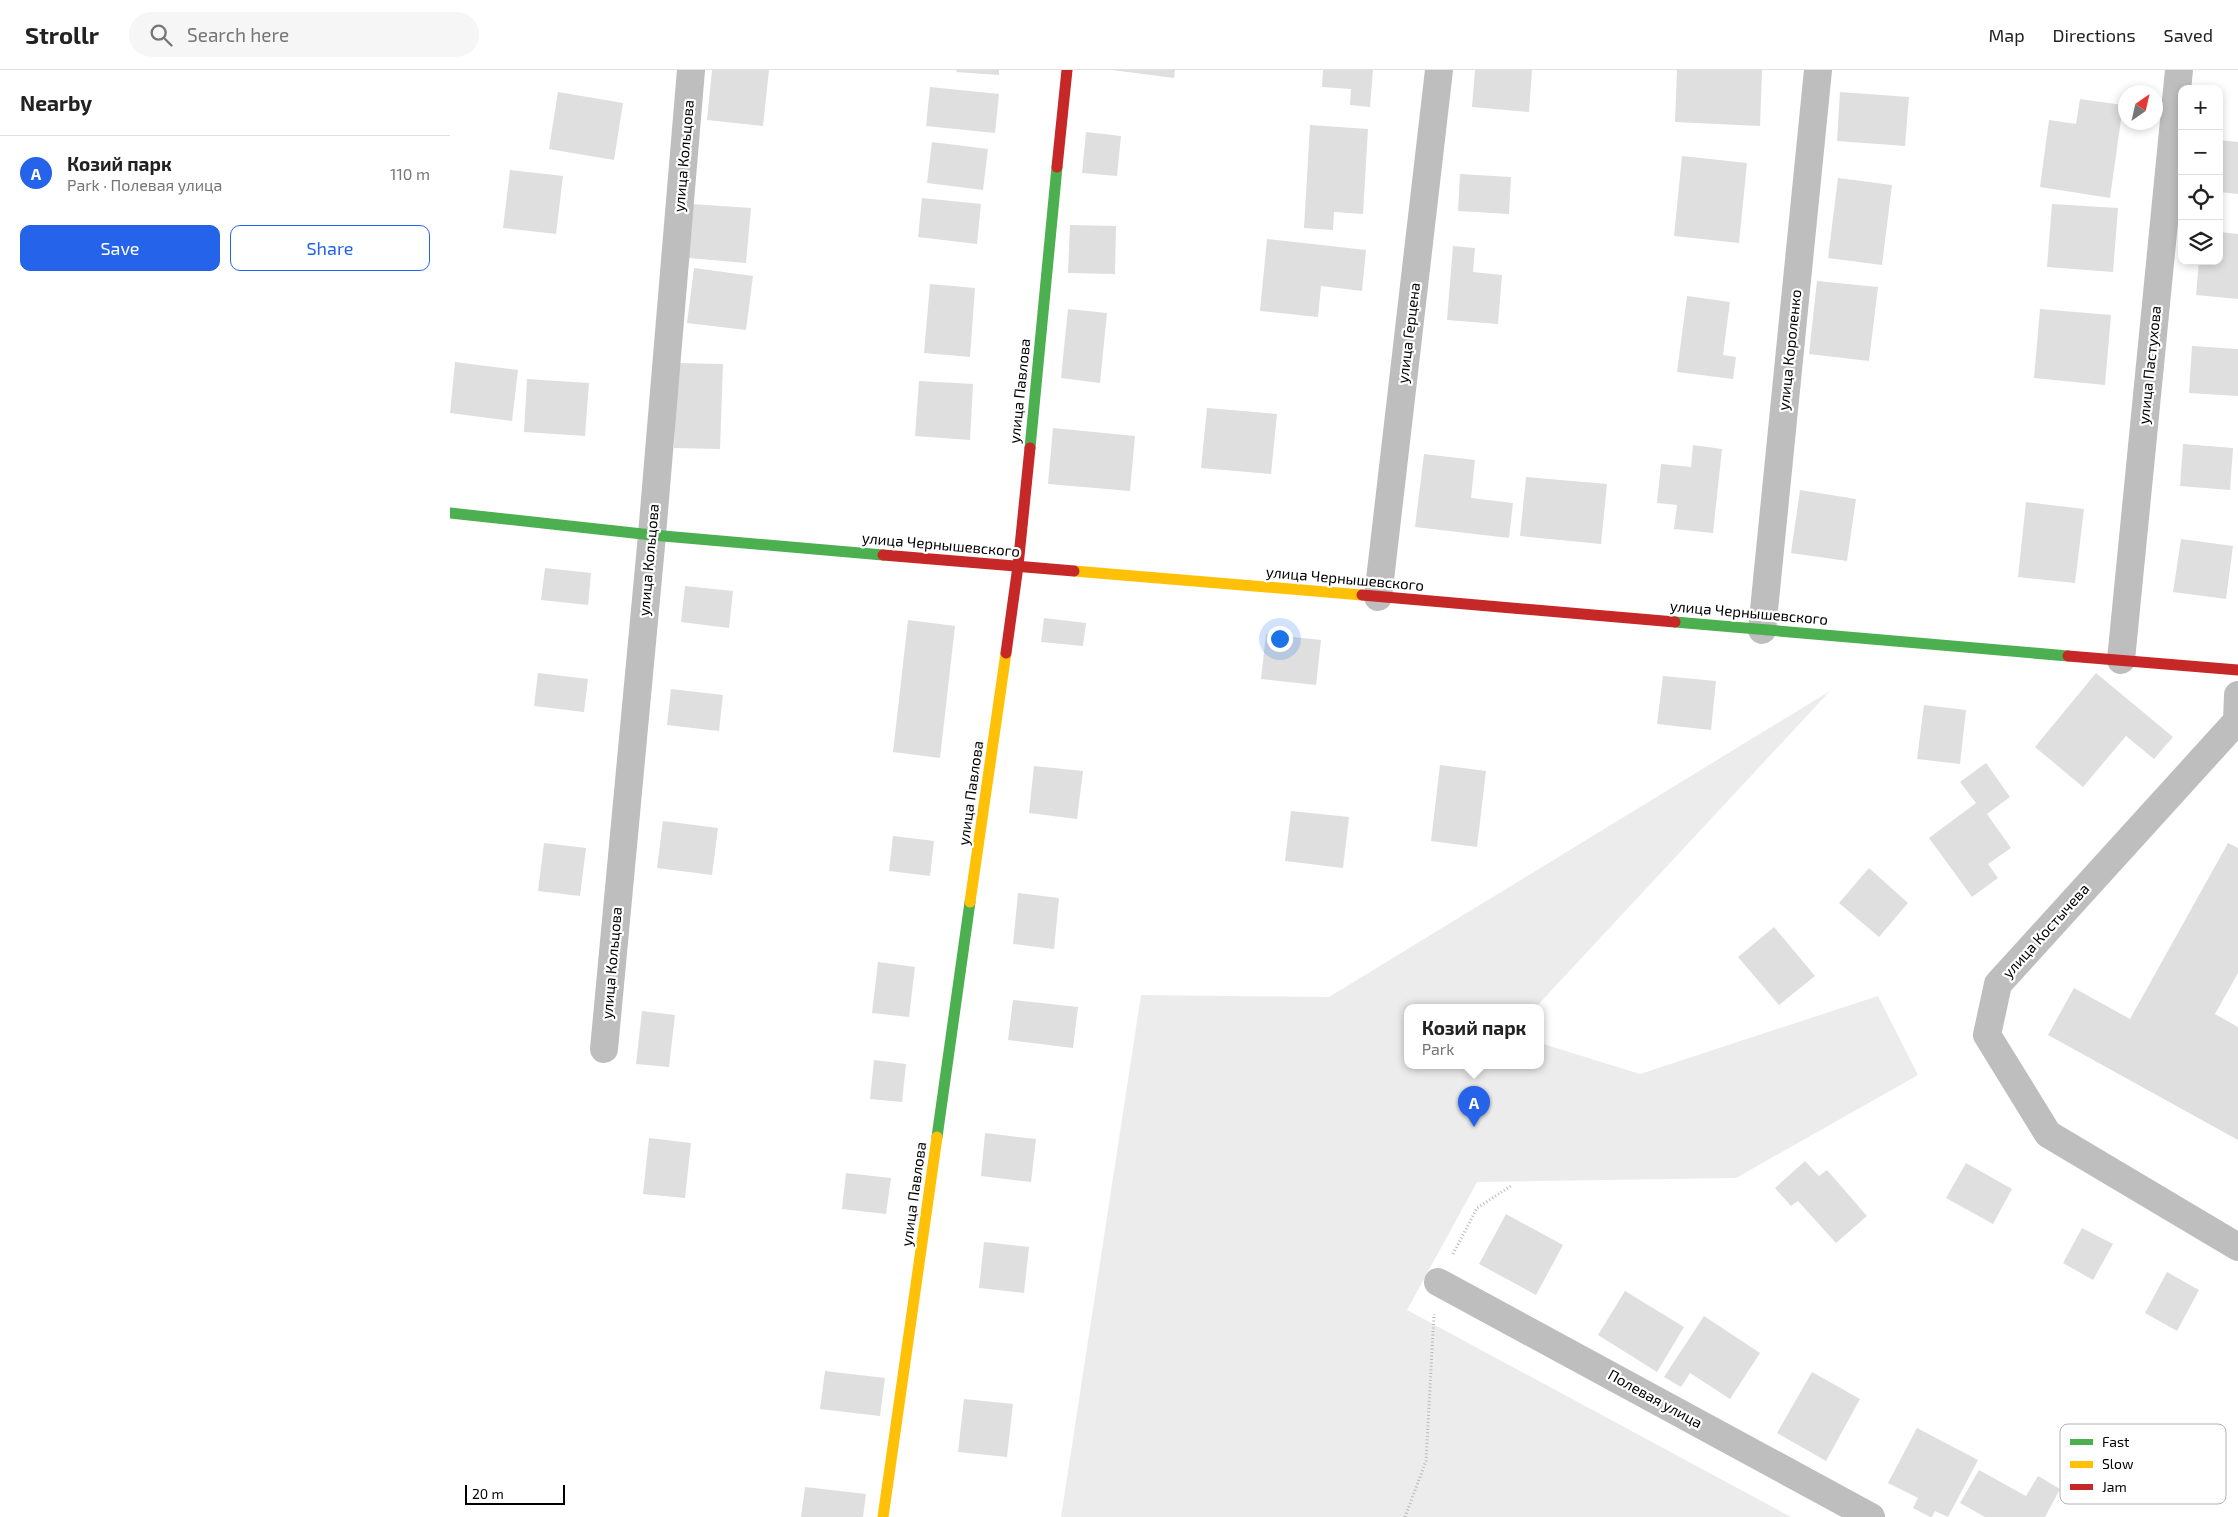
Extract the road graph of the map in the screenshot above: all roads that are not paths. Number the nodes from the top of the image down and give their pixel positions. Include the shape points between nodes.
1 (691, 70) edge
2 (1067, 70) edge
3 (1439, 70) edge
4 (1818, 70) edge
5 (2179, 70) edge
6 (450, 513) edge
7 (652, 535) junction
8 (1018, 566) junction
9 (1378, 597) junction
10 (1762, 630) junction
11 (2121, 660) junction
12 (2238, 670) edge
13 (2238, 695) edge
14 (604, 1049) dead end
15 (2238, 1247) edge
16 (1438, 1282) road end
17 (883, 1517) edge
18 (1871, 1517) edge

1 - 7 street, улица Кольцова
2 - 8 street, улица Павлова
3 - 9 street, улица Герцена
4 - 10 street, улица Короленко
5 - 11 street, улица Пастухова
6 - 7 street, улица Чернышевского
7 - 8 street, улица Чернышевского
7 - 14 street, улица Кольцова
8 - 9 street, улица Чернышевского
8 - 17 street, улица Павлова
9 - 10 street, улица Чернышевского
10 - 11 street, улица Чернышевского
11 - 12 street, улица Чернышевского
13 - 15 street, улица Костычева via 2237,720 1998,984 1988,1035 2048,1134
16 - 18 street, Полевая улица

